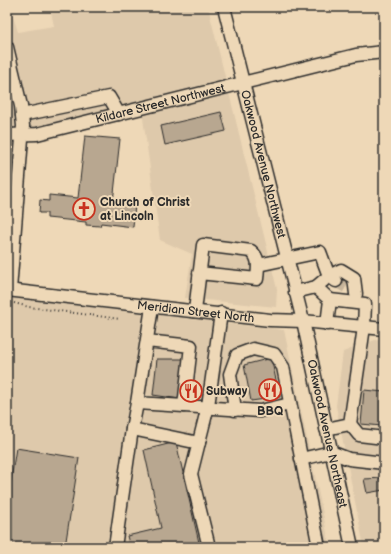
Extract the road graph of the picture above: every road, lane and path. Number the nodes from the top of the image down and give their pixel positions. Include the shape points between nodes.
1 (224, 7) edge
2 (7, 47) edge
3 (384, 52) edge
4 (242, 84) junction
5 (119, 114) junction
6 (22, 115) junction
7 (7, 135) edge
8 (22, 136) junction
9 (287, 259) junction
10 (258, 265) junction
11 (199, 272) junction
12 (342, 285) junction
13 (316, 287) junction
14 (295, 292) junction
15 (8, 294) edge
16 (330, 300) junction
17 (365, 304) junction
18 (152, 307) junction
19 (195, 311) junction
20 (221, 313) junction
21 (120, 319) dead end
22 (303, 321) junction
23 (327, 324) junction
24 (364, 328) junction
25 (384, 329) edge
26 (147, 341) junction
27 (137, 400) junction
28 (290, 404) junction
29 (181, 406) junction
30 (208, 406) junction
31 (235, 410) junction
32 (350, 424) junction
33 (132, 429) junction
34 (326, 429) junction
35 (384, 438) edge
36 (199, 443) junction
37 (331, 452) junction
38 (301, 459) junction
39 (384, 463) edge
40 (115, 547) edge
41 (209, 547) edge
42 (319, 547) edge
43 (352, 547) edge

1 - 4 street, Oakwood Avenue Northwest
2 - 6 street
3 - 4 street, Kildare Street Northwest via 356,55
4 - 5 street, Kildare Street Northwest
4 - 9 street, Oakwood Avenue Northwest
5 - 6 street via 109,97
5 - 8 street, Kildare Street Northwest
6 - 8 street
7 - 8 street, Kildare Street Northwest
8 - 15 street
9 - 10 street
9 - 12 street via 320,252
9 - 14 street, Oakwood Avenue Northwest
10 - 11 street via 257,279
10 - 11 street via 256,255 251,251 203,245
11 - 19 street
12 - 13 street
12 - 17 street via 364,299
13 - 14 street
13 - 16 street
14 - 22 street, Oakwood Avenue Northwest
15 - 18 street, Meridian Street North
15 - 21 path via 29,307
16 - 17 street
16 - 23 street
17 - 24 street
18 - 19 street, Meridian Street North
18 - 26 street
19 - 20 street, Meridian Street North
20 - 22 street, Meridian Street North via 270,320
20 - 30 street
22 - 23 street, Meridian Street North
22 - 34 street, Oakwood Avenue Northeast
23 - 24 street, Meridian Street North
24 - 25 street, Meridian Street North
24 - 32 street
26 - 27 street
26 - 29 street via 191,346
27 - 29 street via 175,402
27 - 33 street
28 - 31 street via 260,411
28 - 31 street via 283,367 274,354 253,349 237,355 230,374
28 - 38 street
29 - 30 street
30 - 31 street
30 - 36 street
32 - 34 street
32 - 35 street via 359,435
33 - 36 street
33 - 40 street
34 - 37 street, Oakwood Avenue Northeast
36 - 41 street via 191,474
37 - 38 street
37 - 39 street via 349,459
37 - 43 street, Oakwood Avenue Northeast
38 - 42 street

